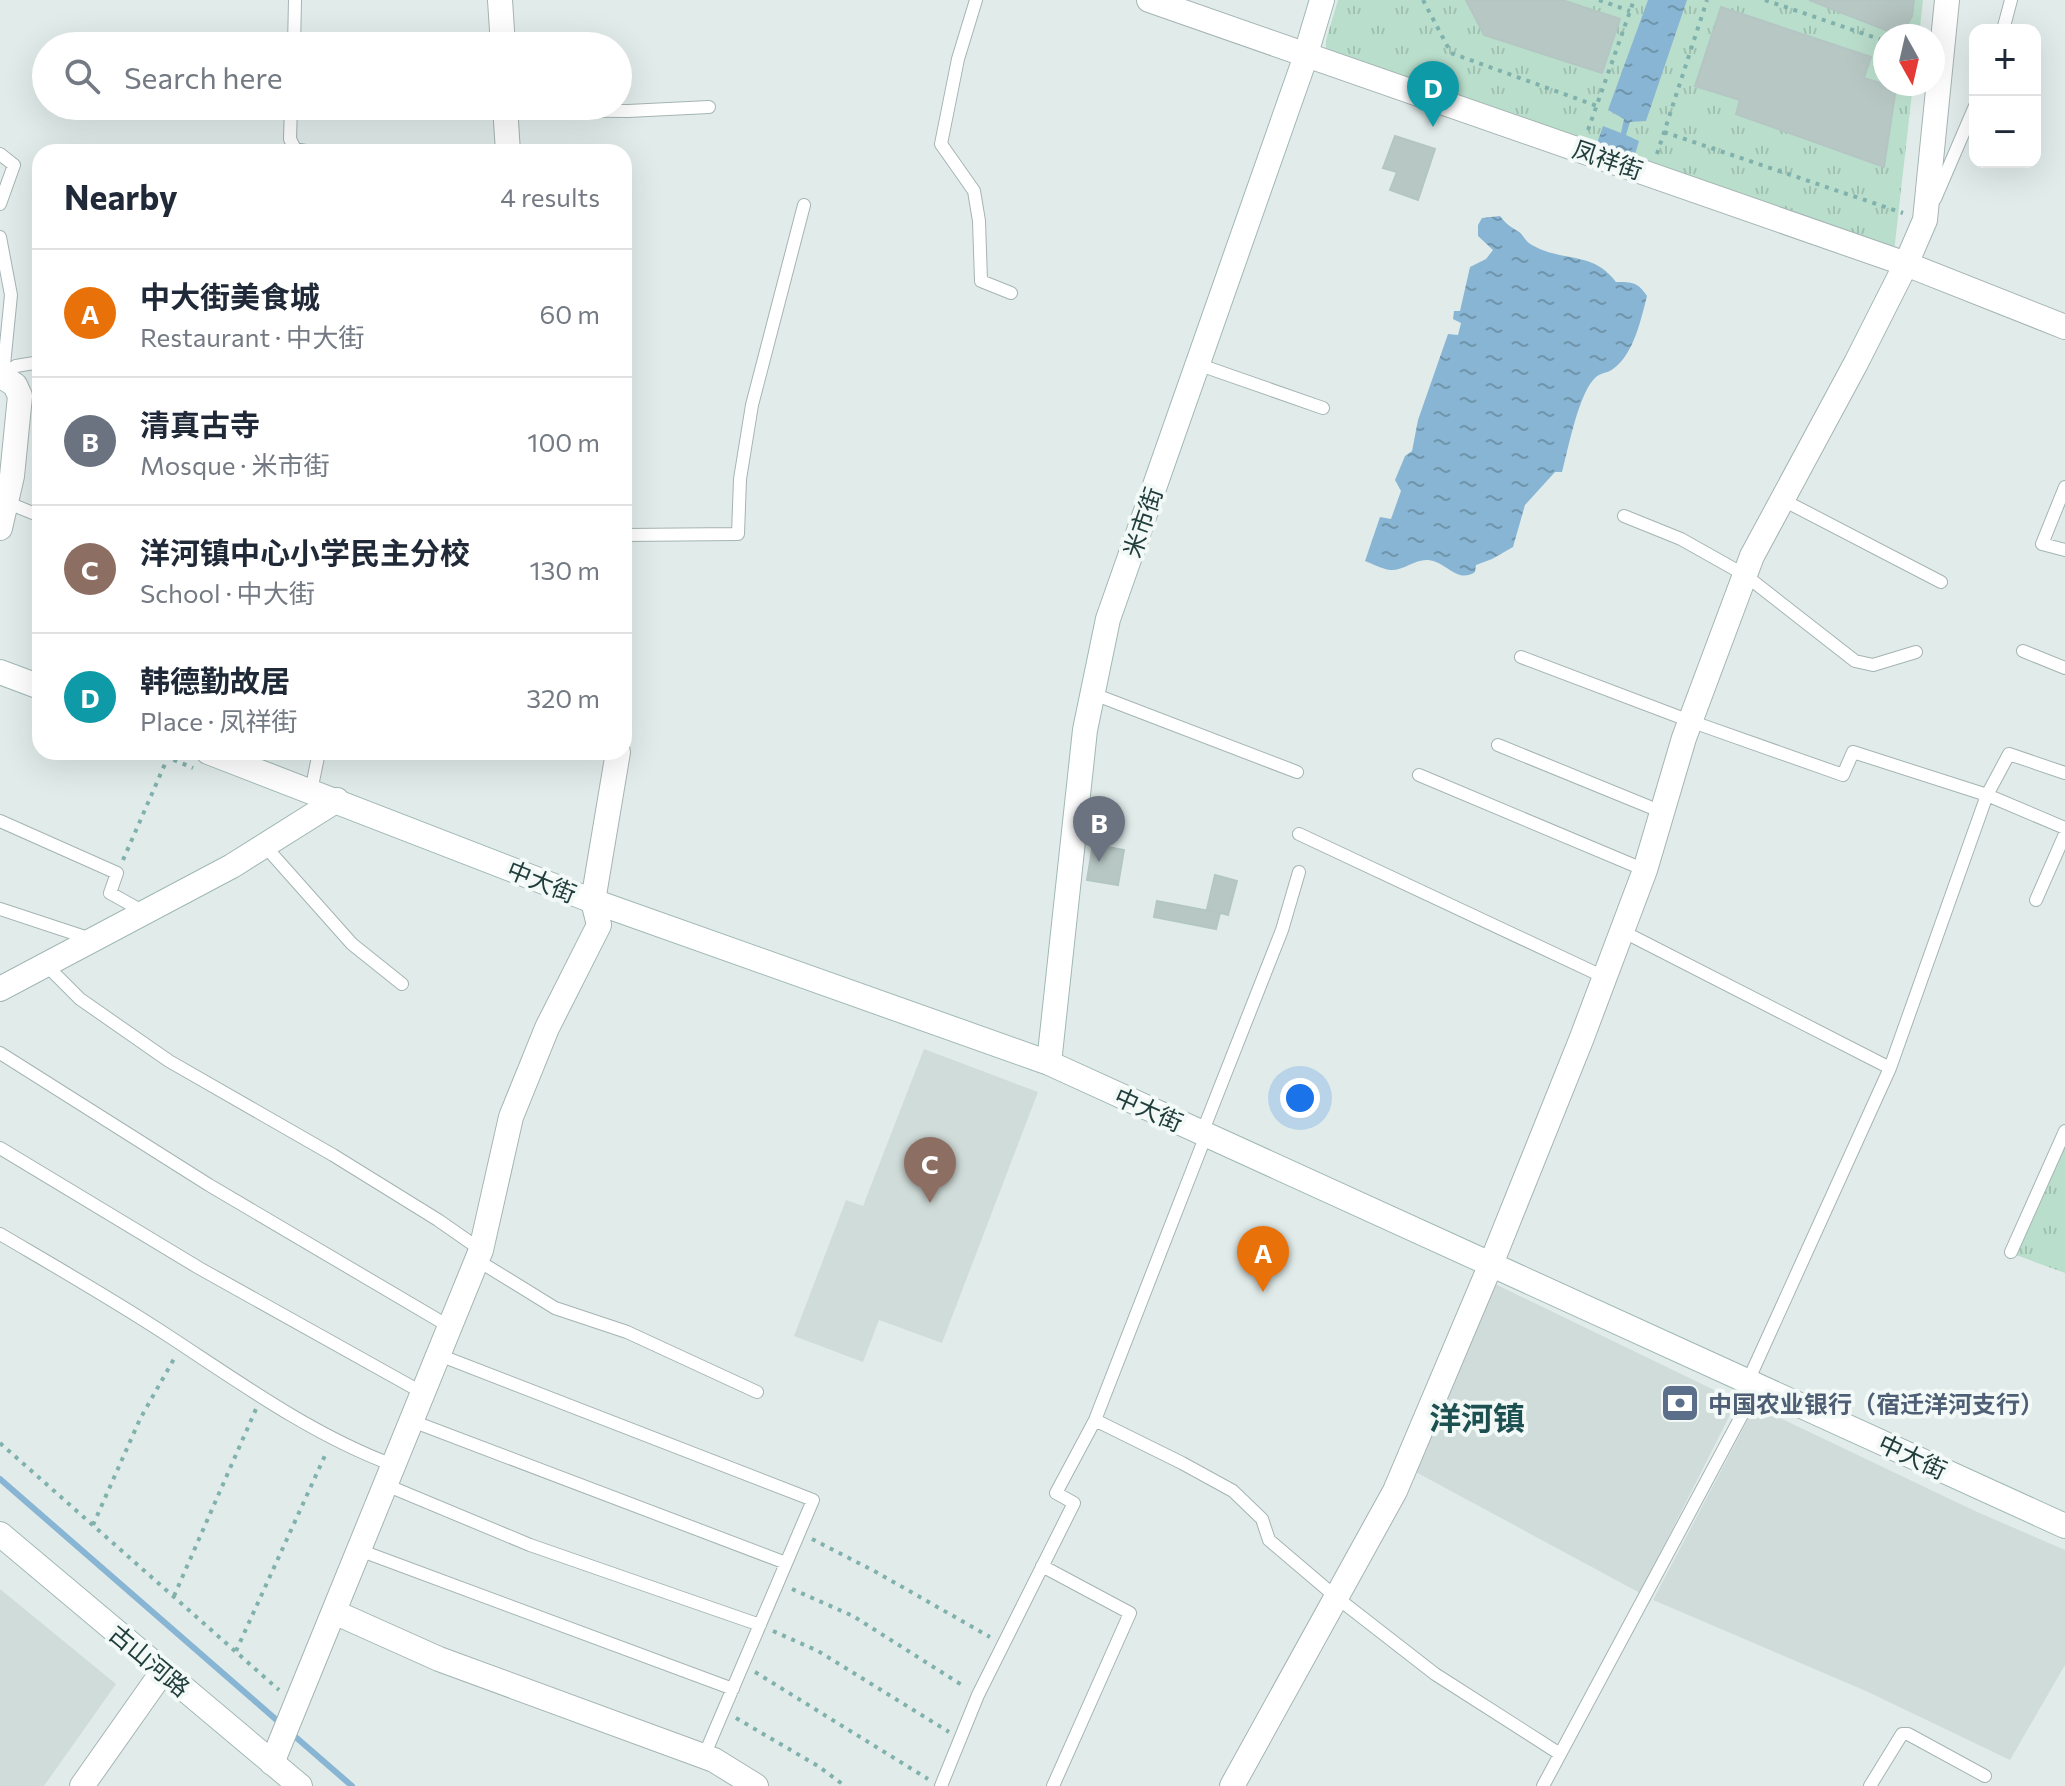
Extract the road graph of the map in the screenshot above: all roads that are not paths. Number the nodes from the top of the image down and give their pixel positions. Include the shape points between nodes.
1 (295, 0) edge
2 (500, 0) edge
3 (976, 0) edge
4 (1149, 0) edge
5 (1322, 0) edge
6 (1947, 0) edge
7 (2011, 0) edge
8 (2005, 24) edge
9 (294, 32) edge
10 (502, 32) edge
11 (1306, 53) junction
12 (709, 107) dead end
13 (632, 111) edge
14 (291, 120) edge
15 (506, 120) edge
16 (1969, 120) edge
17 (292, 144) edge
18 (508, 144) edge
19 (0, 154) edge
20 (0, 204) edge
21 (804, 205) dead end
22 (0, 237) edge
23 (1906, 264) junction
24 (1011, 293) dead end
25 (2065, 327) edge
26 (32, 363) edge
27 (1197, 364) junction
28 (2, 375) edge
29 (1323, 408) dead end
30 (2065, 487) edge
31 (1783, 500) junction
32 (6, 502) junction
33 (32, 513) edge
34 (1624, 516) dead end
35 (0, 528) edge
36 (632, 535) edge
37 (2065, 550) edge
38 (1745, 575) junction
39 (1941, 582) dead end
40 (2023, 651) dead end
41 (1916, 652) dead end
42 (1521, 657) dead end
43 (2065, 668) edge
44 (0, 672) edge
45 (32, 684) edge
46 (1091, 693) junction
47 (1690, 721) junction
48 (1498, 745) dead end
49 (236, 760) edge
50 (317, 760) edge
51 (617, 760) edge
52 (1297, 772) dead end
53 (2065, 773) edge
54 (1419, 775) dead end
55 (311, 791) junction
56 (1987, 795) junction
57 (337, 800) junction
58 (1662, 812) junction
59 (0, 821) edge
60 (2065, 828) edge
61 (1299, 834) dead end
62 (2065, 834) edge
63 (264, 845) junction
64 (1645, 870) junction
65 (1299, 872) dead end
66 (2036, 900) dead end
67 (593, 901) junction
68 (0, 909) edge
69 (145, 913) junction
70 (1622, 931) junction
71 (94, 940) junction
72 (46, 965) junction
73 (1604, 977) junction
74 (402, 984) dead end
75 (0, 989) edge
76 (0, 1053) edge
77 (1049, 1063) junction
78 (1890, 1068) junction
79 (2065, 1131) edge
80 (1204, 1134) junction
81 (0, 1148) edge
82 (0, 1234) edge
83 (2011, 1252) dead end
84 (479, 1255) junction
85 (1491, 1264) junction
86 (450, 1327) junction
87 (439, 1355) junction
88 (1753, 1383) junction
89 (757, 1392) dead end
90 (423, 1393) junction
91 (1095, 1420) junction
92 (412, 1421) junction
93 (390, 1475) junction
94 (2065, 1526) edge
95 (0, 1534) edge
96 (359, 1550) junction
97 (786, 1563) junction
98 (1042, 1566) junction
99 (1336, 1597) junction
100 (334, 1612) junction
101 (760, 1625) junction
102 (163, 1671) junction
103 (733, 1689) junction
104 (1560, 1754) junction
105 (704, 1756) junction
106 (272, 1763) junction
107 (1985, 1776) dead end
108 (937, 1784) edge
109 (82, 1786) edge
110 (300, 1786) edge
111 (756, 1786) edge
112 (1053, 1786) edge
113 (1232, 1786) edge
114 (1543, 1786) edge
115 (1870, 1786) edge

1 - 9 lane
2 - 10 street
3 - 24 lane via 941,144 974,191 981,281
4 - 11 street, 凤祥街
5 - 11 street, 米市街
6 - 23 street via 1925,220
7 - 8 lane
11 - 23 street, 凤祥街
11 - 27 street, 米市街
12 - 13 lane
14 - 17 lane
15 - 18 street
16 - 23 lane
19 - 20 lane via 14,165
21 - 36 lane via 752,405 738,534
22 - 28 lane via 11,295
23 - 25 street, 凤祥街
23 - 31 street
26 - 28 lane
27 - 29 lane
27 - 46 street, 米市街 via 1108,619
28 - 32 street via 20,396
30 - 37 lane via 2042,544
31 - 38 street
31 - 39 lane
32 - 33 lane
32 - 35 street
34 - 38 lane via 1681,539
38 - 41 lane via 1855,661 1873,665
38 - 47 street
40 - 43 lane
42 - 47 lane
44 - 45 street
46 - 52 lane
46 - 77 street, 米市街
47 - 56 lane via 1843,775 1853,752
47 - 58 street
48 - 58 lane
49 - 55 street, 中大街
50 - 55 lane
51 - 67 street
53 - 56 lane via 2009,754
54 - 64 lane
55 - 57 street, 中大街
56 - 60 lane
56 - 78 lane
57 - 63 street
57 - 67 street, 中大街
58 - 64 street
59 - 69 lane via 117,873 110,893
61 - 73 lane
62 - 66 lane
63 - 69 street
63 - 74 lane via 352,944
64 - 70 street
65 - 80 lane
67 - 77 street, 中大街
67 - 84 street via 599,925 547,1028 511,1117
68 - 71 lane
69 - 71 street
70 - 73 street
70 - 78 lane
71 - 72 street
72 - 75 street
72 - 84 lane via 80,999 169,1061 438,1220
73 - 85 street
76 - 86 lane via 209,1185
77 - 80 street, 中大街
78 - 88 lane
79 - 83 lane
80 - 85 street, 中大街
80 - 91 lane
81 - 90 lane via 199,1268
82 - 93 lane
84 - 86 street
84 - 89 lane via 555,1308 627,1332
85 - 88 street, 中大街
85 - 99 street via 1395,1491
86 - 87 street
87 - 90 street
87 - 97 lane via 813,1500
88 - 94 street, 中大街
88 - 104 lane
90 - 92 street
91 - 98 lane via 1056,1493 1074,1503
91 - 99 lane via 1233,1491 1262,1519 1269,1540
92 - 93 street
92 - 97 lane
93 - 96 street
93 - 101 lane via 530,1545
95 - 102 street, 古山河路
96 - 100 street
96 - 103 lane
97 - 101 lane
98 - 108 lane
98 - 112 lane via 1130,1613
99 - 104 lane via 1435,1674
99 - 113 street
100 - 105 street via 439,1659
100 - 106 street
101 - 103 lane
102 - 106 street, 古山河路
102 - 109 street
103 - 105 lane
104 - 114 lane
105 - 111 street
106 - 110 street, 古山河路
107 - 115 lane via 1902,1734

